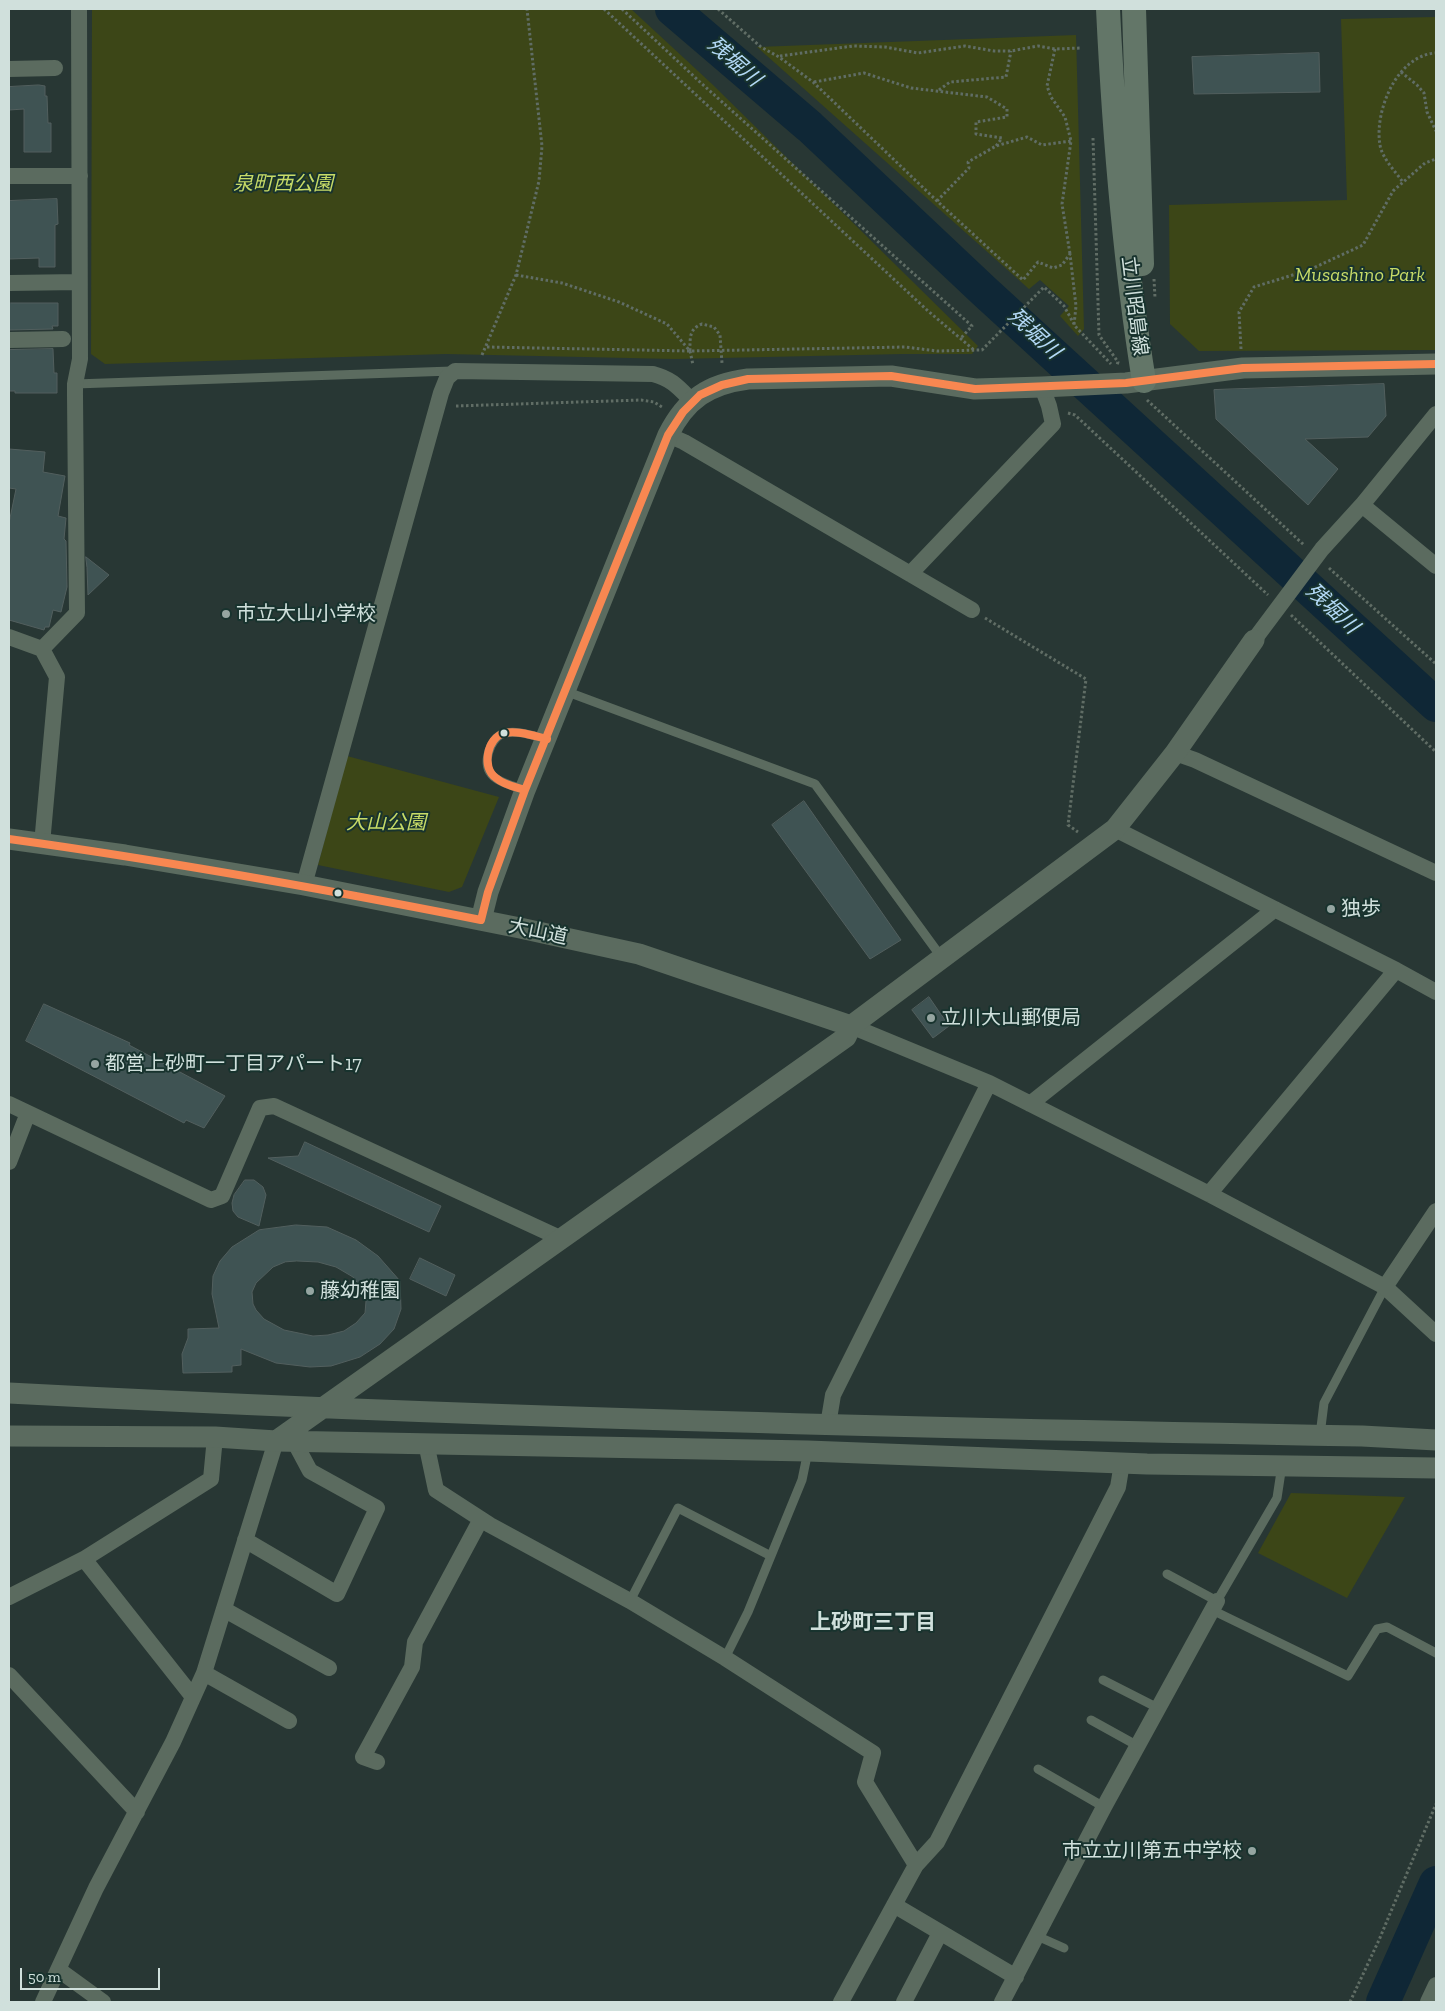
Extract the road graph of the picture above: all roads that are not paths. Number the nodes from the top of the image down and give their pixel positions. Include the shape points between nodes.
1 (78, 9) edge
2 (1108, 9) edge
3 (1134, 9) edge
4 (55, 68) dead end
5 (9, 69) edge
6 (9, 176) edge
7 (80, 176) junction
8 (9, 282) edge
9 (79, 282) junction
10 (63, 339) dead end
11 (9, 340) edge
12 (1436, 364) edge
13 (455, 371) junction
14 (1133, 383) junction
15 (75, 384) junction
16 (1046, 387) junction
17 (692, 401) junction
18 (1436, 414) edge
19 (668, 435) junction
20 (1362, 505) junction
21 (1436, 566) edge
22 (910, 574) junction
23 (972, 610) road end
24 (9, 637) edge
25 (1254, 640) joint
26 (42, 649) junction
27 (565, 691) junction
28 (547, 739) junction
29 (1175, 753) junction
30 (525, 790) junction
31 (1115, 829) junction
32 (9, 839) edge
33 (42, 844) junction
34 (1436, 873) edge
35 (304, 885) junction
36 (1276, 909) junction
37 (481, 920) junction
38 (942, 958) junction
39 (1396, 970) junction
40 (1436, 992) edge
41 (852, 1026) junction
42 (989, 1083) junction
43 (9, 1104) edge
44 (1030, 1104) junction
45 (28, 1113) junction
46 (9, 1162) edge
47 (1209, 1194) junction
48 (1436, 1211) edge
49 (562, 1239) junction
50 (1384, 1286) junction
51 (1436, 1334) edge
52 (9, 1393) edge
53 (326, 1407) junction
54 (828, 1425) junction
55 (1166, 1432) junction
56 (1320, 1435) junction
57 (9, 1436) edge
58 (1362, 1436) junction
59 (215, 1437) junction
60 (1436, 1440) edge
61 (285, 1441) junction
62 (426, 1443) junction
63 (808, 1451) junction
64 (1122, 1463) junction
65 (1147, 1464) junction
66 (1282, 1465) junction
67 (1365, 1466) junction
68 (1436, 1468) edge
69 (481, 1519) junction
70 (246, 1540) junction
71 (771, 1556) junction
72 (84, 1559) junction
73 (1167, 1574) dead end
74 (9, 1597) edge
75 (630, 1601) junction
76 (1214, 1606) junction
77 (225, 1610) junction
78 (1436, 1653) edge
79 (725, 1658) junction
80 (328, 1668) dead end
81 (204, 1673) junction
82 (9, 1675) edge
83 (1103, 1680) dead end
84 (192, 1697) junction
85 (1158, 1708) junction
86 (1091, 1720) dead end
87 (289, 1721) dead end
88 (1138, 1746) junction
89 (376, 1762) dead end
90 (1038, 1770) dead end
91 (1104, 1807) junction
92 (137, 1812) junction
93 (916, 1865) junction
94 (894, 1905) junction
95 (940, 1933) junction
96 (1037, 1936) junction
97 (1064, 1948) dead end
98 (59, 1970) junction
99 (1016, 1976) junction
100 (43, 2002) edge
101 (103, 2002) edge
102 (841, 2002) edge
103 (904, 2002) edge
104 (1002, 2002) edge

1 - 7 street
2 - 14 main road, 立川昭島線 via 1115,143 1136,332
3 - 14 main road, 立川昭島線 via 1144,330
4 - 5 street
6 - 7 street
7 - 9 street
8 - 9 street
9 - 15 street via 80,359
10 - 11 street
12 - 14 street via 1243,368
13 - 15 lane
13 - 17 street via 653,374 676,384
13 - 35 street via 447,378 438,406
14 - 16 street
15 - 26 street via 77,613
16 - 17 street via 975,388 891,376 748,379 712,388
16 - 22 street via 1053,424
17 - 19 street via 678,416
18 - 20 street
19 - 22 street
19 - 27 street
20 - 21 street
20 - 25 street via 1322,549
22 - 23 street
24 - 26 street
25 - 29 street
26 - 33 street via 57,677
27 - 28 street
27 - 38 lane via 815,784
28 - 30 street
28 - 30 lane via 514,733 501,735 492,743 486,759 489,772 498,780
29 - 31 street
29 - 34 street
30 - 37 street
31 - 36 street
31 - 38 street
32 - 33 street, 大山道
33 - 35 street, 大山道
35 - 37 street, 大山道
36 - 39 street
36 - 44 street
37 - 41 street, 大山道 via 639,954
38 - 41 street
39 - 40 street
39 - 47 street
41 - 42 street
41 - 49 street via 846,1036
42 - 44 street
42 - 54 street via 833,1395
43 - 45 street
44 - 47 street
45 - 46 street
45 - 49 street via 211,1200 222,1196 260,1108 274,1106
47 - 50 street
48 - 50 street
49 - 53 street
50 - 51 street
50 - 56 lane via 1324,1403
52 - 53 street
53 - 54 street
53 - 61 street
54 - 55 street
55 - 56 street
55 - 65 street via 1148,1440 1143,1453
56 - 58 street
57 - 59 street
58 - 60 street
58 - 67 street via 1371,1445 1375,1457
59 - 61 street
59 - 72 street via 211,1479
61 - 62 street
61 - 70 street
61 - 70 street via 310,1471 377,1508 337,1594
62 - 63 street
62 - 69 street via 436,1490
63 - 64 street
63 - 71 lane via 802,1480
64 - 65 street
64 - 93 street via 1118,1487 955,1806 936,1842
65 - 66 street
66 - 67 street
66 - 76 lane via 1277,1498
67 - 68 street
69 - 75 street
69 - 89 street via 416,1642 412,1668 363,1757
70 - 77 street
71 - 75 lane via 678,1508
71 - 79 lane
72 - 74 street
72 - 84 street
73 - 76 lane
75 - 79 street
76 - 78 lane via 1348,1676 1377,1629 1387,1627
76 - 85 street
77 - 80 street
77 - 81 street
79 - 93 street via 873,1753 865,1782
81 - 84 street
81 - 87 street
82 - 92 street
83 - 85 lane
84 - 92 street
85 - 88 street
86 - 88 lane
88 - 91 street
90 - 91 lane
91 - 96 street
92 - 98 street via 96,1888
93 - 94 street
94 - 95 street
94 - 102 street
95 - 99 street
95 - 103 street
96 - 97 lane
96 - 99 street
98 - 100 street
98 - 101 street
99 - 104 street

